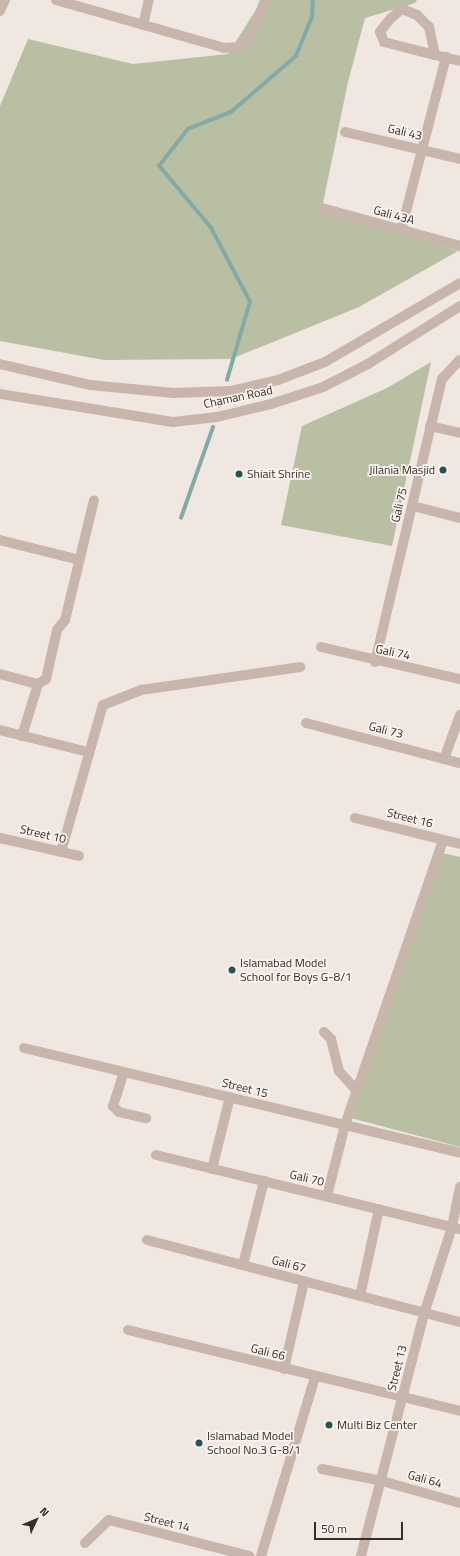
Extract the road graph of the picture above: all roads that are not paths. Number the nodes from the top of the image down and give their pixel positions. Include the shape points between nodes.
1 (5, 0) edge
2 (56, 0) edge
3 (149, 0) edge
4 (264, 0) edge
5 (0, 11) edge
6 (143, 25) junction
7 (435, 55) junction
8 (446, 57) junction
9 (460, 61) edge
10 (345, 132) dead end
11 (423, 150) junction
12 (460, 159) edge
13 (322, 208) dead end
14 (401, 231) junction
15 (460, 246) edge
16 (460, 283) edge
17 (460, 306) edge
18 (460, 360) edge
19 (0, 364) edge
20 (0, 394) edge
21 (430, 426) junction
22 (460, 433) edge
23 (94, 500) dead end
24 (413, 506) junction
25 (460, 518) edge
26 (0, 540) edge
27 (80, 560) junction
28 (321, 647) dead end
29 (375, 662) junction
30 (300, 667) dead end
31 (0, 674) edge
32 (460, 679) edge
33 (38, 684) junction
34 (460, 715) edge
35 (306, 723) dead end
36 (0, 730) edge
37 (22, 736) junction
38 (88, 752) junction
39 (444, 758) junction
40 (460, 762) edge
41 (355, 818) dead end
42 (0, 838) edge
43 (444, 840) junction
44 (460, 844) edge
45 (61, 852) junction
46 (79, 856) dead end
47 (324, 1032) dead end
48 (24, 1048) dead end
49 (124, 1072) junction
50 (357, 1090) junction
51 (230, 1097) junction
52 (146, 1118) dead end
53 (345, 1125) junction
54 (460, 1153) edge
55 (156, 1155) dead end
56 (212, 1169) junction
57 (264, 1181) junction
58 (460, 1187) edge
59 (326, 1196) junction
60 (379, 1209) junction
61 (456, 1228) edge
62 (147, 1240) dead end
63 (243, 1265) junction
64 (304, 1282) junction
65 (360, 1296) junction
66 (424, 1314) junction
67 (460, 1322) edge
68 (128, 1330) dead end
69 (284, 1369) junction
70 (315, 1377) junction
71 (403, 1399) junction
72 (460, 1411) edge
73 (322, 1468) dead end
74 (382, 1481) junction
75 (460, 1503) edge
76 (85, 1543) dead end
77 (249, 1556) edge
78 (261, 1556) edge
79 (361, 1556) edge

1 - 5 street
2 - 6 street
3 - 6 street
4 - 6 street via 250,40 240,47 224,48
7 - 7 street via 429,27 417,15 402,10 390,19 380,32 384,42
7 - 8 street
8 - 9 street
8 - 11 street
10 - 11 street, Gali 43
11 - 12 street, Gali 43
11 - 14 street
13 - 14 street, Gali 43A
14 - 15 street, Gali 43A
16 - 19 street, Chaman Road via 325,362 278,380 230,391 174,393 90,385
17 - 20 street, Chaman Road via 368,364 323,387 271,404 218,417 173,422
18 - 21 street, Gali 75 via 442,379
21 - 22 street
21 - 24 street, Gali 75
23 - 27 street
24 - 25 street
24 - 29 street, Gali 75
26 - 27 street
27 - 33 street via 65,620 57,630 46,679
28 - 29 street, Gali 74
29 - 32 street, Gali 74
30 - 38 street via 141,690 107,702 100,710
31 - 33 street
33 - 37 street
34 - 39 street
35 - 39 street, Gali 73
36 - 37 street
37 - 38 street
38 - 45 street
39 - 40 street, Gali 73
41 - 43 street, Street 16
42 - 45 street, Street 10
43 - 44 street, Street 16
43 - 50 street
45 - 46 street, Street 10
47 - 50 street via 331,1039 338,1071
48 - 49 street, Street 15
49 - 51 street, Street 15
49 - 52 street via 113,1106 119,1112
50 - 53 street
51 - 53 street, Street 15
51 - 56 street
53 - 54 street, Street 15
53 - 59 street
55 - 56 street, Gali 70
56 - 57 street, Gali 70
57 - 59 street, Gali 70
57 - 63 street
58 - 61 street, Street 13
59 - 60 street, Gali 70
60 - 61 street, Gali 70
60 - 65 street
61 - 66 street, Street 13
62 - 63 street, Gali 67
63 - 64 street, Gali 67
64 - 65 street, Gali 67
64 - 69 street
65 - 66 street, Gali 67
66 - 67 street, Gali 67
66 - 71 street, Street 13
68 - 69 street, Gali 66
69 - 70 street, Gali 66
70 - 71 street, Gali 66
70 - 78 street
71 - 72 street, Gali 66
71 - 74 street, Street 13
73 - 74 street, Gali 64
74 - 75 street, Gali 64
74 - 79 street, Street 13
76 - 77 street, Street 14 via 109,1520

